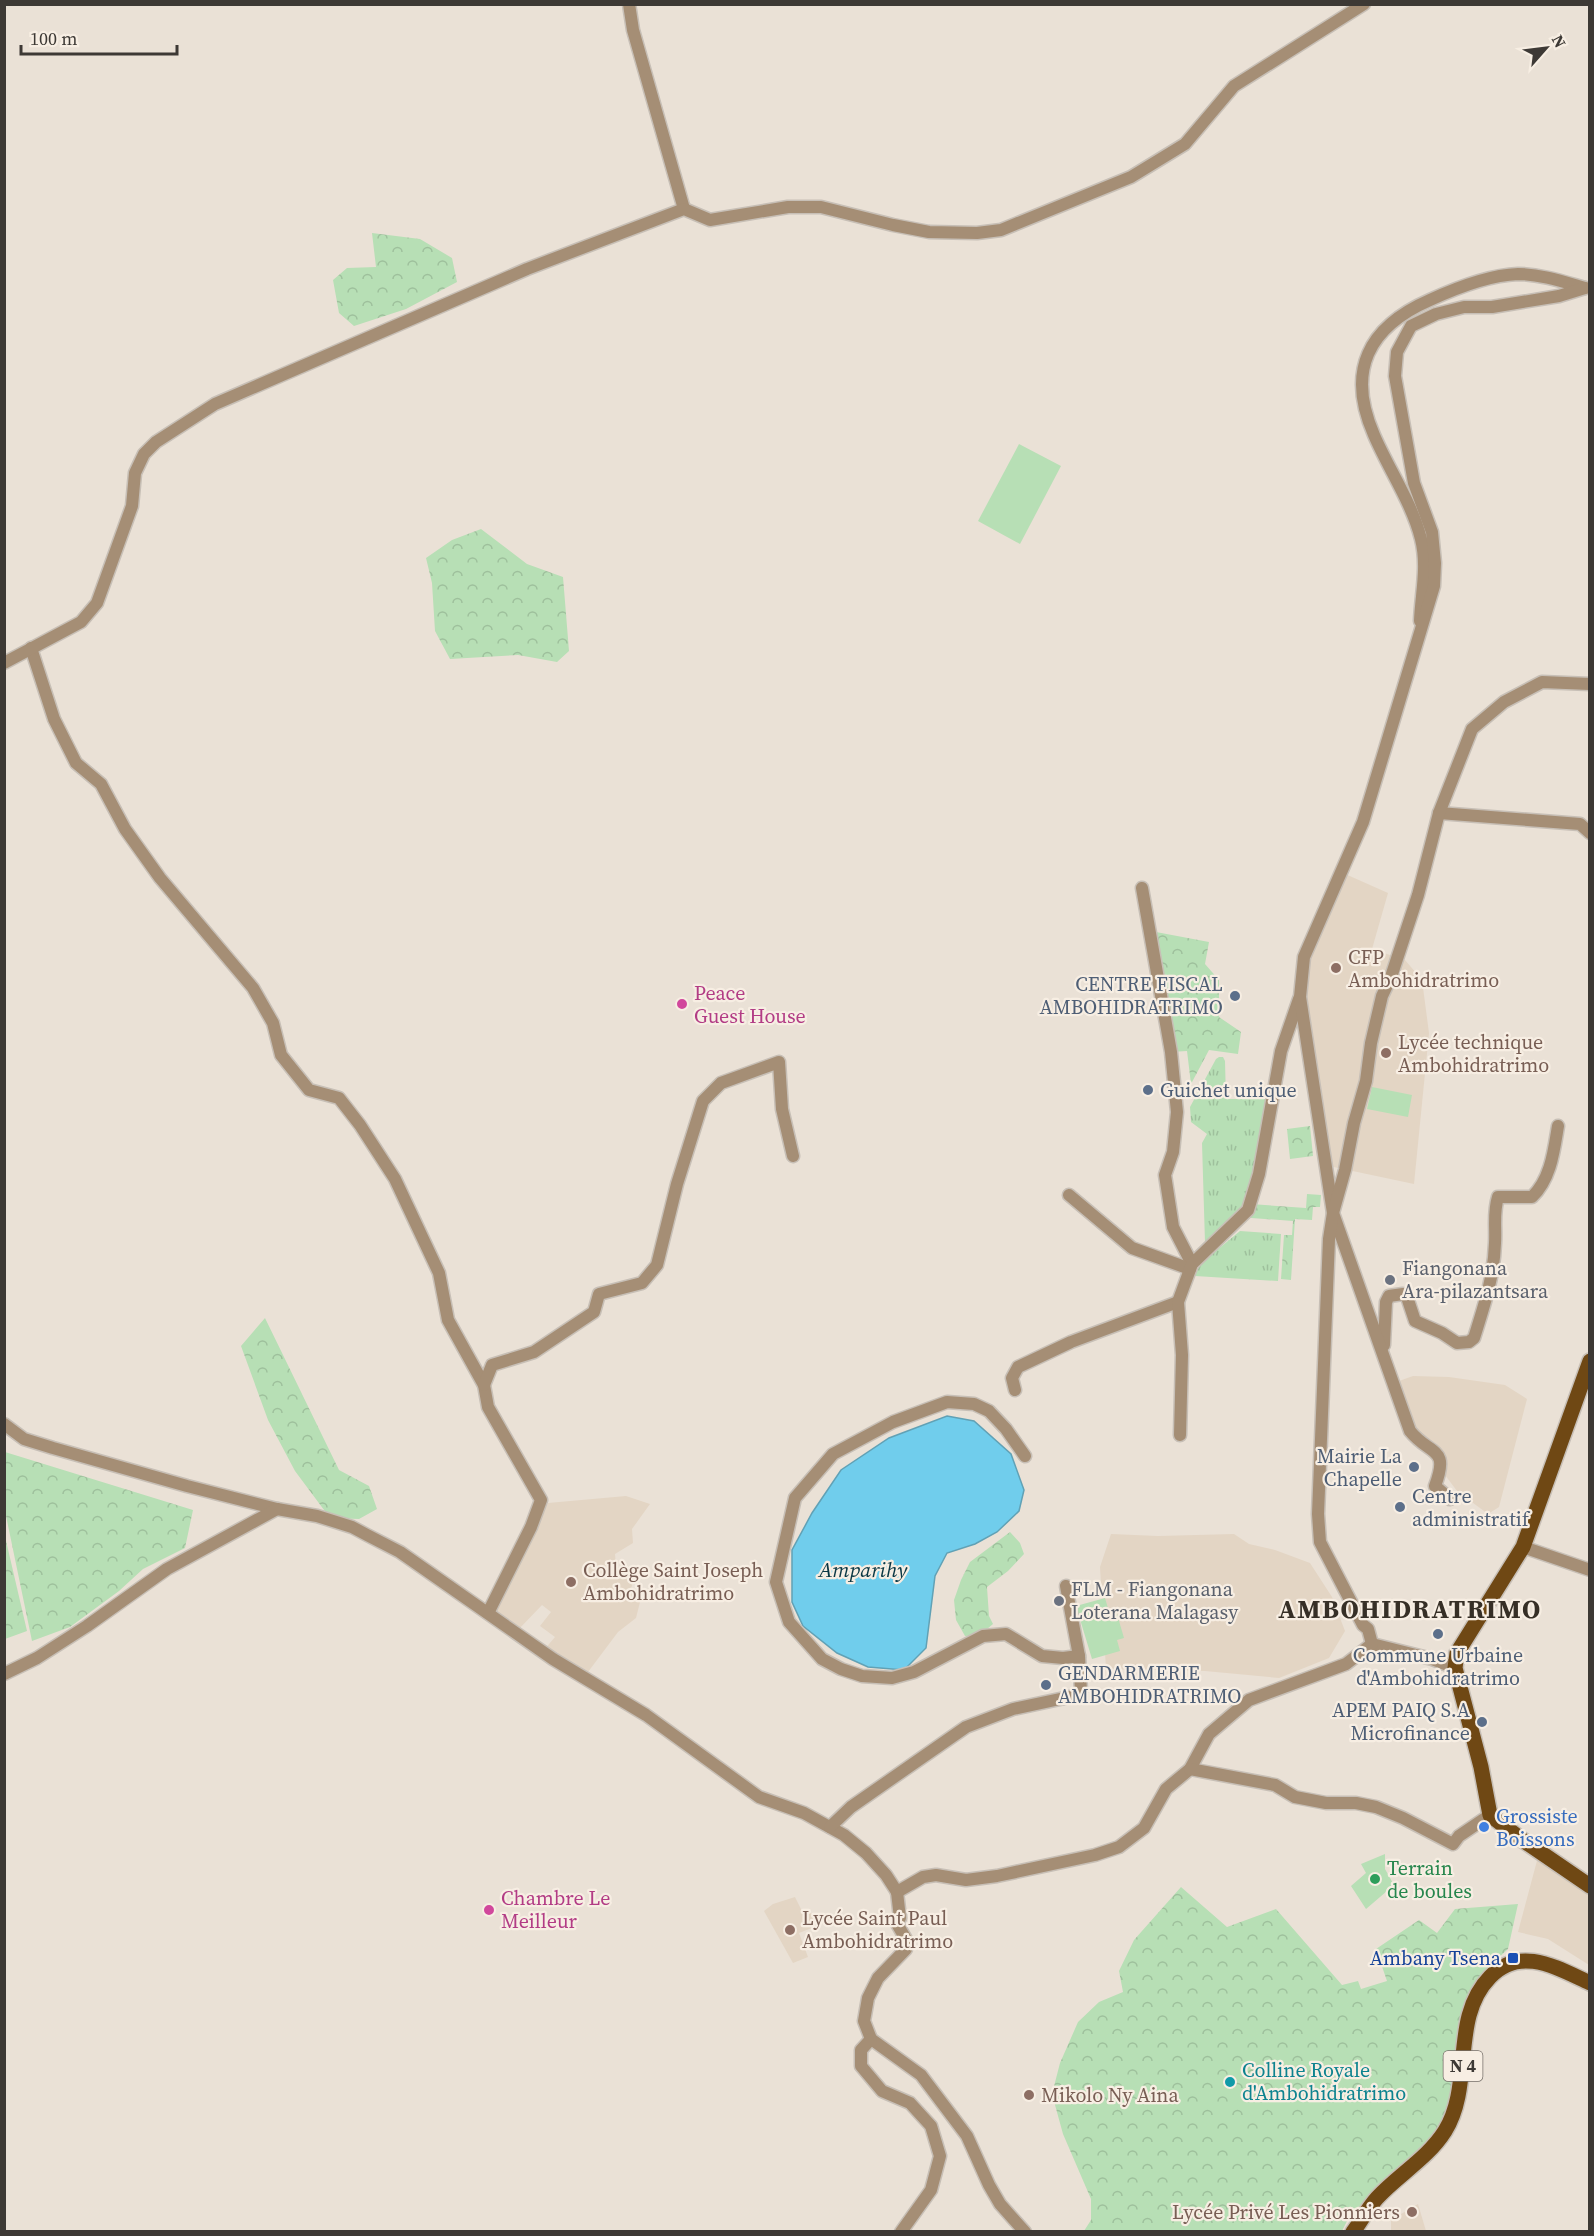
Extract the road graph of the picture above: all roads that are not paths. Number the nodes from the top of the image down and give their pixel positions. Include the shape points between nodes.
1 (629, 4) edge
2 (1364, 4) edge
3 (684, 208) junction
4 (1587, 289) edge
5 (1419, 634) junction
6 (31, 648) junction
7 (4, 663) edge
8 (1590, 684) edge
9 (1439, 813) junction
10 (1590, 833) edge
11 (1142, 888) dead end
12 (1299, 997) junction
13 (1558, 1126) dead end
14 (793, 1156) dead end
15 (1069, 1195) dead end
16 (1333, 1213) junction
17 (1191, 1267) junction
18 (1178, 1302) junction
19 (1383, 1352) junction
20 (1590, 1361) edge
21 (484, 1386) junction
22 (1015, 1390) dead end
23 (4, 1424) edge
24 (1180, 1435) dead end
25 (1025, 1456) dead end
26 (1450, 1499) dead end
27 (277, 1509) junction
28 (1523, 1547) junction
29 (1590, 1570) edge
30 (1066, 1586) dead end
31 (489, 1613) junction
32 (1372, 1644) junction
33 (1079, 1656) junction
34 (1457, 1668) junction
35 (4, 1674) edge
36 (1190, 1769) junction
37 (1490, 1815) junction
38 (830, 1827) junction
39 (1590, 1886) edge
40 (897, 1892) junction
41 (1590, 1983) edge
42 (871, 2039) junction
43 (901, 2232) edge
44 (1025, 2232) edge
45 (1353, 2232) edge

1 - 3 street
2 - 3 street via 1234,87 1185,144 1131,177 1001,230 929,232 821,207 788,207 710,220
3 - 6 street via 527,269 215,404 156,442 144,454 135,473 132,506 97,603 81,622
4 - 5 street via 1436,314 1411,326 1397,352 1395,376 1414,483 1432,532 1435,563 1434,586
4 - 5 street via 1518,274 1486,280 1412,308 1388,325 1370,348 1362,376 1365,407 1373,434 1408,504 1421,540 1425,568
5 - 12 street via 1363,822 1304,957
6 - 7 street
6 - 21 street via 54,719 76,764 100,784 124,829 160,878 253,988 273,1023 280,1055 309,1090 339,1098 395,1179 439,1273 448,1320
8 - 9 street via 1542,682 1504,702 1472,729
9 - 10 street via 1580,824
9 - 16 street via 1418,895 1382,996 1366,1081
11 - 17 street via 1178,1112 1173,1152 1165,1175 1173,1227
12 - 16 street
12 - 17 street via 1281,1051 1259,1174 1248,1210
13 - 19 street via 1542,1188 1532,1197 1498,1197 1490,1292 1474,1338 1457,1343 1415,1321 1403,1294 1389,1296
14 - 21 street via 782,1109 779,1062 721,1083 702,1101 657,1265 642,1283 599,1294 594,1312 534,1352 492,1365
15 - 17 street via 1132,1248
16 - 19 street
16 - 32 street via 1319,1533
17 - 18 street
18 - 22 street via 1071,1342 1018,1367 1012,1378
18 - 24 street via 1182,1355
19 - 26 street via 1410,1431 1441,1459 1436,1486
20 - 28 main road
21 - 31 street via 488,1407 541,1500
23 - 27 street via 24,1438 53,1448
25 - 33 street via 989,1411 974,1404 947,1401 893,1422 833,1454 795,1498 776,1582 789,1622 822,1659 862,1676 892,1678 914,1672 983,1636 1006,1634 1042,1656
27 - 31 street via 351,1527 400,1552
27 - 35 street via 166,1569 87,1626
28 - 29 street
28 - 34 main road
30 - 33 street
31 - 38 street via 553,1659 646,1715 759,1797
32 - 34 street
32 - 36 street via 1346,1664 1248,1700 1209,1734
33 - 38 street via 1081,1691 1074,1696 1013,1709 966,1727
34 - 37 main road
36 - 37 street via 1275,1785 1295,1797 1376,1807 1453,1844
36 - 40 street via 1166,1789 1144,1828 1119,1847 997,1876 966,1880 923,1877
37 - 39 main road
38 - 40 street via 866,1854
40 - 42 street via 900,1918 896,1922 907,1941 906,1949 878,1978 868,1998 864,2021
41 - 45 main road, N 4 via 1534,1961 1517,1960 1499,1967 1474,1998 1466,2024 1457,2106 1445,2131 1377,2198
42 - 43 street via 861,2050 861,2066 882,2091 910,2103 931,2126 939,2156 931,2190
42 - 44 street via 921,2075 967,2136 1000,2204

